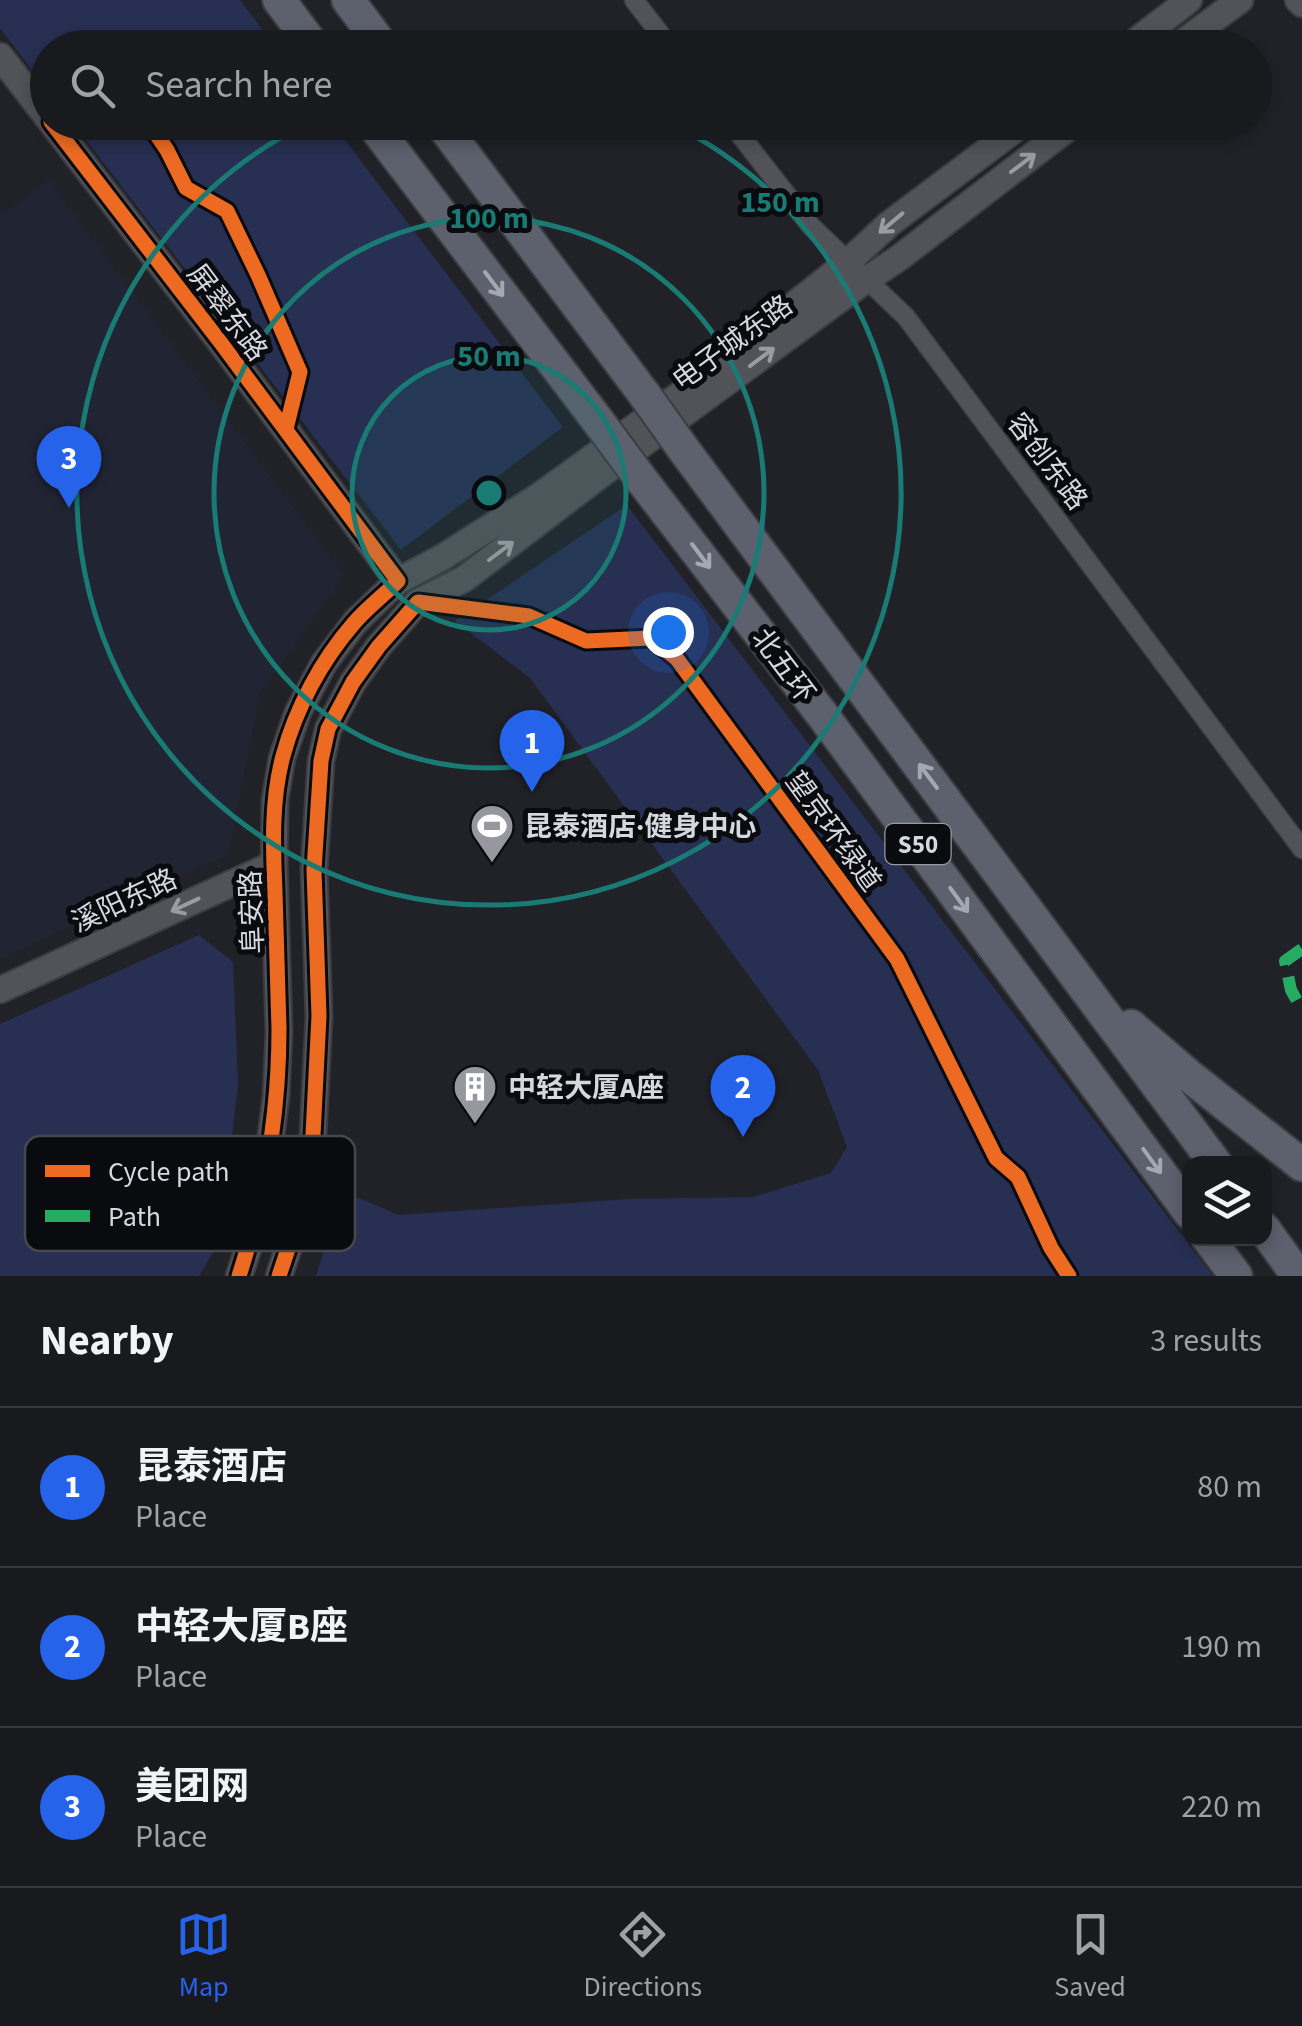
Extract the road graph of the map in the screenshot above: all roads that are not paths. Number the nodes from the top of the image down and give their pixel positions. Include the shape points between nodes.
1 (279, 0) edge
2 (348, 0) edge
3 (634, 0) edge
4 (1189, 0) edge
5 (1240, 0) edge
6 (302, 30) edge
7 (370, 30) edge
8 (657, 30) edge
9 (1150, 30) edge
10 (1199, 30) edge
11 (0, 56) edge
12 (30, 95) edge
13 (64, 140) edge
14 (386, 140) edge
15 (454, 140) edge
16 (744, 140) edge
17 (1001, 140) edge
18 (1053, 140) edge
19 (857, 271) junction
20 (398, 581) junction
21 (1302, 848) edge
22 (274, 864) junction
23 (1085, 986) junction
24 (0, 990) edge
25 (271, 1136) edge
26 (313, 1136) edge
27 (1210, 1156) edge
28 (1302, 1165) edge
29 (1182, 1202) edge
30 (1214, 1246) edge
31 (247, 1251) edge
32 (287, 1251) edge
33 (239, 1276) edge
34 (279, 1276) edge
35 (1236, 1276) edge

1 - 6 highway
2 - 7 highway
3 - 8 street
4 - 9 main road
5 - 10 main road
11 - 12 main road, 屏翠东路
13 - 20 main road, 屏翠东路
14 -> 29 highway, 北五环 / S50, bridge
23 -> 15 highway, 北五环 / S50, bridge
16 - 19 street, 容创东路 via 811,226
17 -> 19 main road, 电子城东路 via 889,224
19 -> 18 main road, 电子城东路 via 899,258
19 - 20 main road, 电子城东路 via 539,496
19 - 21 street, 容创东路 via 906,317
26 -> 19 main road, 电子城东路 via 320,761 353,682 418,602 464,579
20 - 22 main road, 阜安路 via 356,621 298,712 275,800
22 -> 24 main road, 溪阳东路
22 - 25 main road, 阜安路 via 279,1033
23 - 27 highway, 北五环 / S50
23 - 28 highway
30 - 35 highway
31 - 33 main road, 阜安路
34 -> 32 main road, 电子城东路

